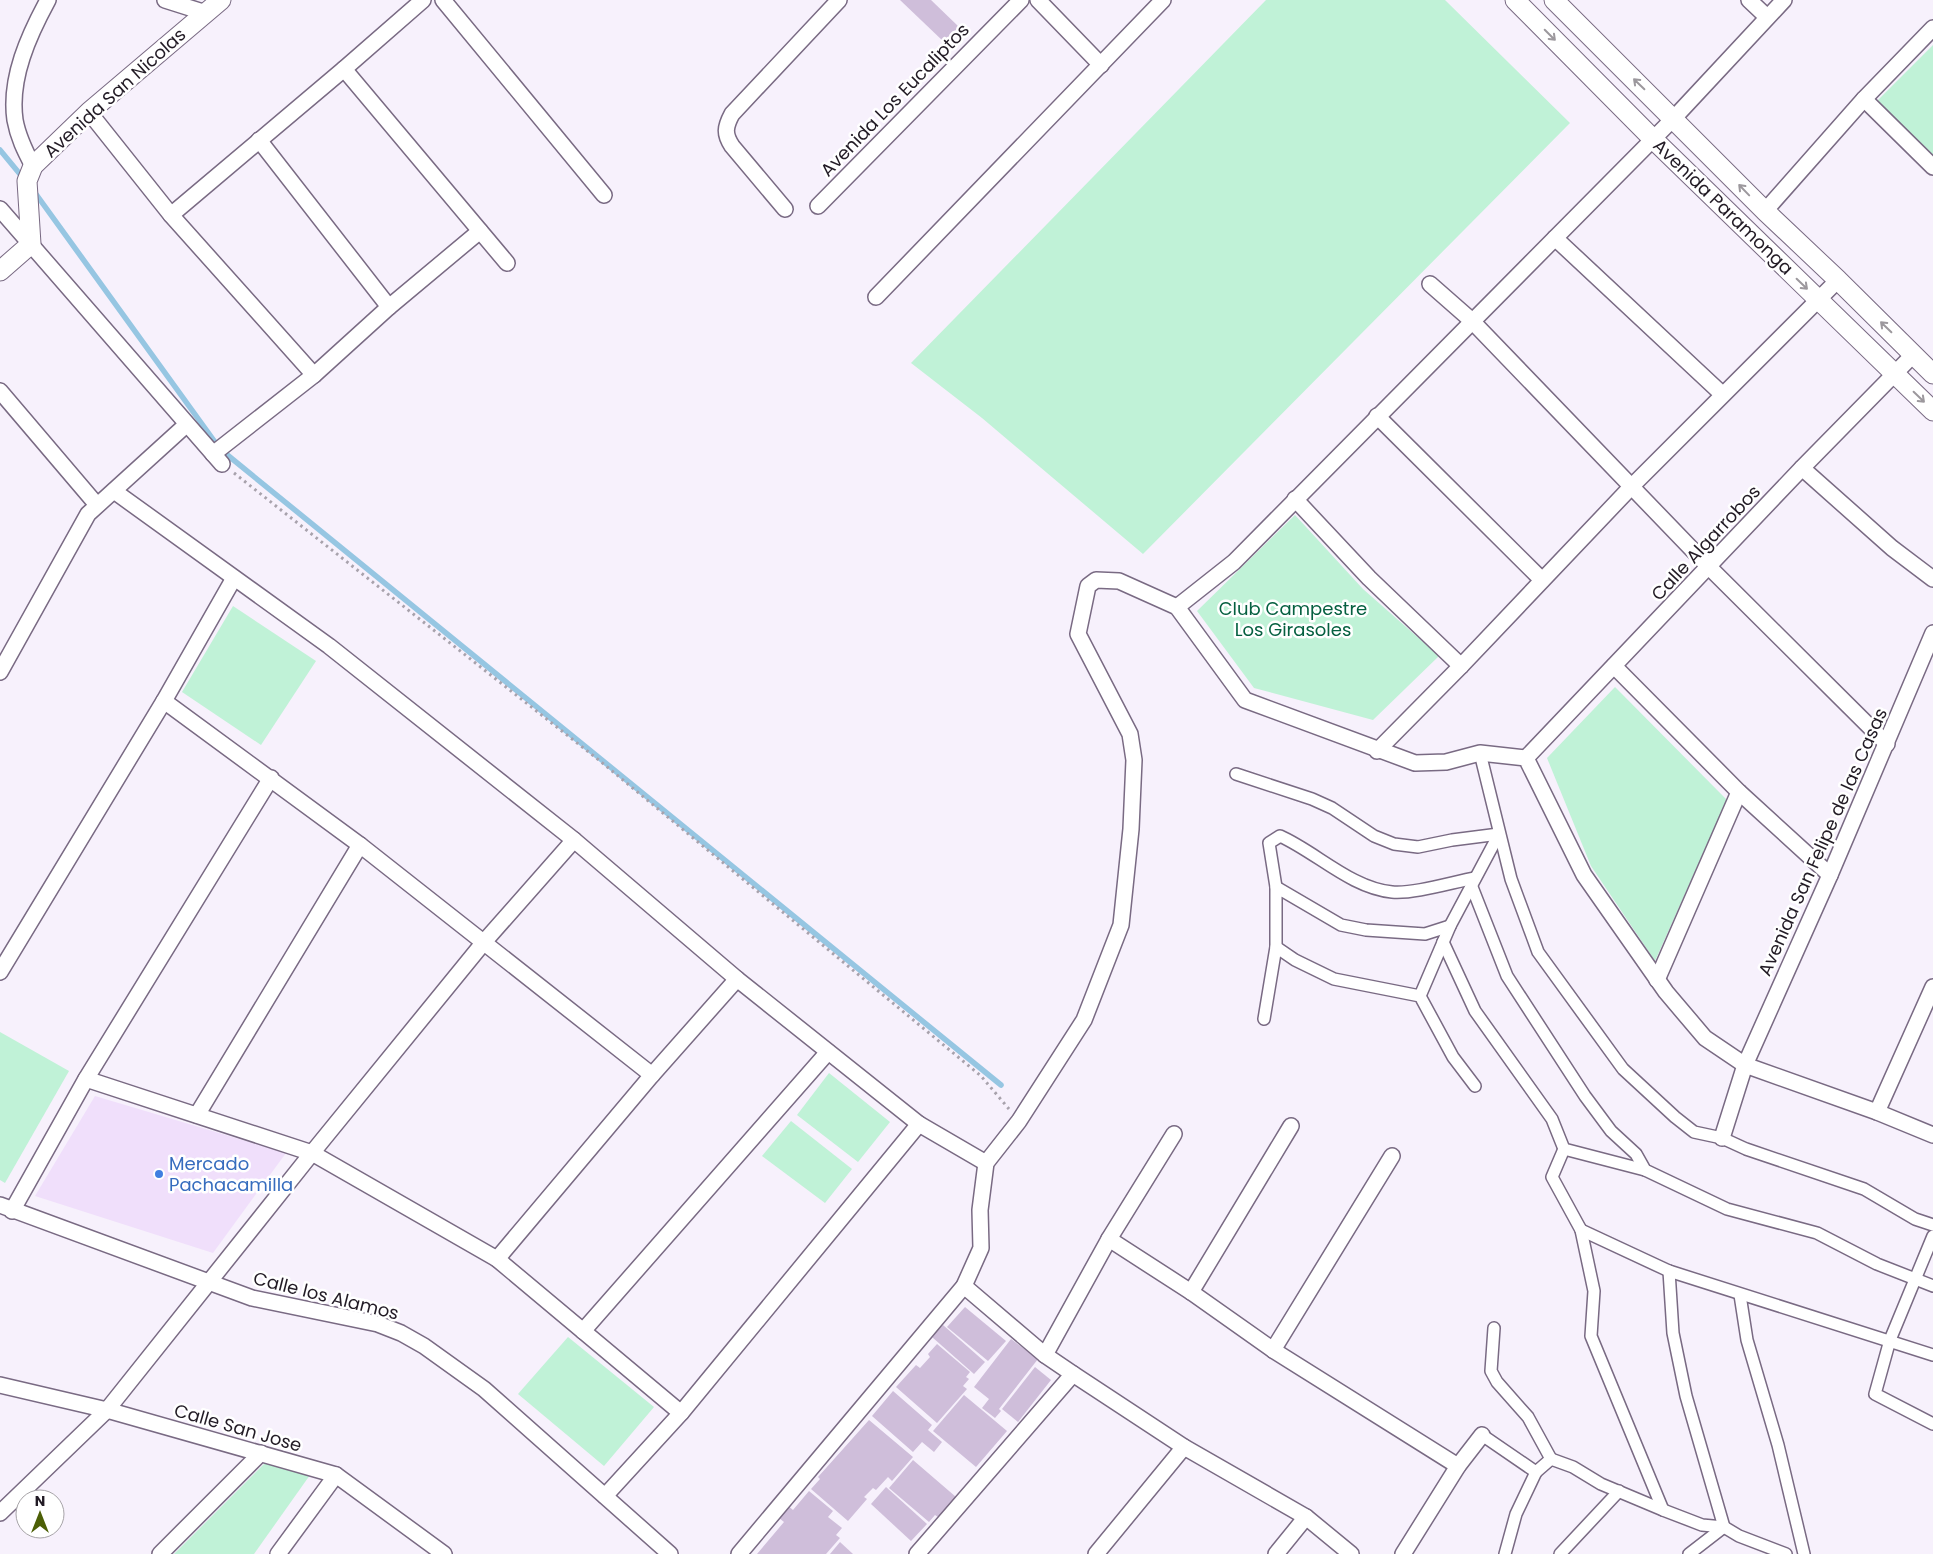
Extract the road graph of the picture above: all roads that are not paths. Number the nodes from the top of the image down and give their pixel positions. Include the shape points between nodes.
1 (48, 0) edge
2 (165, 0) edge
3 (221, 0) edge
4 (423, 0) edge
5 (443, 0) edge
6 (838, 0) edge
7 (1021, 0) edge
8 (1038, 0) edge
9 (1163, 0) edge
10 (1515, 0) edge
11 (1554, 0) edge
12 (1748, 0) edge
13 (1784, 0) edge
14 (206, 13) junction
15 (1768, 17) junction
16 (1933, 28) edge
17 (1101, 65) junction
18 (344, 69) junction
19 (1864, 99) junction
20 (89, 112) junction
21 (1674, 118) junction
22 (1653, 139) junction
23 (259, 140) junction
24 (33, 166) junction
25 (1933, 167) edge
26 (604, 195) dead end
27 (818, 206) dead end
28 (0, 209) edge
29 (785, 209) dead end
30 (1764, 211) junction
31 (170, 215) junction
32 (480, 231) junction
33 (1554, 238) junction
34 (31, 244) junction
35 (507, 263) dead end
36 (0, 271) edge
37 (1838, 280) junction
38 (1430, 284) dead end
39 (876, 297) dead end
40 (1818, 300) junction
41 (389, 307) junction
42 (1471, 320) junction
43 (1914, 354) junction
44 (1895, 374) junction
45 (1933, 374) edge
46 (314, 375) junction
47 (0, 391) edge
48 (1722, 394) junction
49 (1933, 411) edge
50 (1377, 416) junction
51 (186, 425) junction
52 (1802, 468) junction
53 (1632, 486) junction
54 (114, 490) junction
55 (1295, 500) junction
56 (97, 505) junction
57 (1709, 567) junction
58 (234, 578) junction
59 (1933, 579) edge
60 (1542, 580) junction
61 (1178, 607) junction
62 (1933, 633) edge
63 (1461, 666) junction
64 (1614, 666) junction
65 (0, 672) edge
66 (164, 701) junction
67 (1887, 744) junction
68 (1377, 751) junction
69 (1480, 753) junction
70 (1526, 758) junction
71 (1236, 774) dead end
72 (271, 778) junction
73 (1739, 792) junction
74 (1499, 834) junction
75 (574, 840) junction
76 (360, 845) junction
77 (1830, 875) junction
78 (1474, 882) junction
79 (1276, 886) junction
80 (1450, 926) junction
81 (484, 942) junction
82 (1443, 942) junction
83 (1276, 947) junction
84 (0, 972) edge
85 (737, 979) junction
86 (1657, 980) junction
87 (1933, 987) edge
88 (1420, 996) junction
89 (1264, 1019) dead end
90 (828, 1052) junction
91 (1745, 1065) junction
92 (652, 1075) junction
93 (86, 1079) junction
94 (1475, 1086) dead end
95 (1877, 1112) junction
96 (196, 1115) junction
97 (919, 1124) junction
98 (1290, 1126) dead end
99 (1174, 1134) dead end
100 (1933, 1135) edge
101 (1722, 1138) junction
102 (1564, 1149) junction
103 (312, 1153) junction
104 (1392, 1156) dead end
105 (986, 1163) junction
106 (1645, 1170) junction
107 (6, 1208) edge
108 (1933, 1225) edge
109 (1581, 1230) junction
110 (1933, 1236) edge
111 (1109, 1239) junction
112 (497, 1259) junction
113 (1669, 1271) junction
114 (1915, 1279) junction
115 (210, 1282) junction
116 (964, 1286) junction
117 (1933, 1286) edge
118 (1191, 1292) junction
119 (1740, 1295) junction
120 (1494, 1328) dead end
121 (583, 1331) junction
122 (1890, 1340) junction
123 (1273, 1350) junction
124 (1045, 1355) junction
125 (1933, 1355) edge
126 (1073, 1374) junction
127 (0, 1385) edge
128 (107, 1410) junction
129 (681, 1413) junction
130 (1933, 1424) edge
131 (1482, 1435) joint
132 (1184, 1447) junction
133 (261, 1453) junction
134 (1551, 1459) junction
135 (1458, 1466) junction
136 (1536, 1472) junction
137 (336, 1475) junction
138 (1619, 1491) junction
139 (605, 1496) junction
140 (1663, 1510) junction
141 (0, 1512) edge
142 (1306, 1518) junction
143 (1724, 1527) junction
144 (160, 1554) edge
145 (278, 1554) edge
146 (443, 1554) edge
147 (670, 1554) edge
148 (739, 1554) edge
149 (917, 1554) edge
150 (1096, 1554) edge
151 (1276, 1554) edge
152 (1351, 1554) edge
153 (1403, 1554) edge
154 (1504, 1554) edge
155 (1560, 1554) edge
156 (1689, 1554) edge
157 (1786, 1554) edge
158 (1804, 1554) edge

1 - 24 street via 22,56 14,96 20,140
2 - 14 street
3 - 14 street, Avenida San Nicolas
4 - 18 street
5 - 26 street
6 - 29 street via 732,114 727,124 726,136 732,146
7 - 27 street, Avenida Los Eucaliptos
8 - 17 street
9 - 17 street
10 -> 22 street, Avenida Paramonga
21 -> 11 street, Avenida Paramonga
12 - 15 street
13 - 15 street
14 - 20 street, Avenida San Nicolas
15 - 21 street
16 - 19 street
17 - 39 street
18 - 23 street
18 - 32 street
19 - 25 street
19 - 30 street
20 - 24 street, Avenida San Nicolas
20 - 31 street
21 - 22 street
30 -> 21 street, Avenida Paramonga
22 - 33 street
22 -> 40 street, Avenida Paramonga
23 - 31 street
23 - 41 street
24 - 34 street, Avenida San Nicolas via 27,182
28 - 34 street
30 - 37 street, Avenida Paramonga
31 - 46 street
32 - 35 street
32 - 41 street
33 - 42 street
33 - 48 street
34 - 36 street
34 - 51 street
37 - 40 street
43 -> 37 street, Avenida Paramonga
38 - 42 street
40 - 44 street, Avenida Paramonga
40 - 48 street
41 - 46 street
42 - 50 street
42 - 53 street
43 - 44 street, Calle Algarrobos
43 - 45 street, Avenida Paramonga
44 -> 49 street, Avenida Paramonga
44 - 52 street, Calle Algarrobos
46 - 51 street via 217,459
47 - 56 street
48 - 53 street
50 - 55 street
50 - 60 street
51 - 54 street
52 - 57 street, Calle Algarrobos
52 - 59 street via 1892,548
53 - 57 street
53 - 60 street
54 - 56 street
54 - 58 street
55 - 61 street via 1234,562
55 - 63 street via 1369,578
56 - 65 street via 88,514
57 - 64 street, Calle Algarrobos
57 - 67 street
58 - 66 street
58 - 75 street via 328,646
60 - 63 street
61 - 68 street via 1245,700
61 - 105 street via 1119,581 1096,580 1088,586 1078,634 1130,734 1134,760 1121,925 1084,1020 1020,1121
62 - 67 street, Avenida San Felipe de las Casas
63 - 68 street
64 - 70 street, Calle Algarrobos
64 - 73 street
66 - 72 street
66 - 84 street
67 - 77 street, Avenida San Felipe de las Casas
68 - 69 street via 1415,764 1446,762
69 - 70 street
69 - 74 street
70 - 86 street via 1584,875
71 - 74 street via 1312,799 1332,808 1374,836 1394,844 1418,847
72 - 76 street
72 - 93 street
73 - 77 street
73 - 86 street
74 - 78 street
74 - 101 street via 1511,879 1538,952 1624,1069 1694,1132
75 - 81 street
75 - 85 street
76 - 81 street
76 - 96 street
77 - 91 street, Avenida San Felipe de las Casas
78 - 79 street via 1394,892 1380,890 1280,836 1270,843
78 - 80 street
78 - 106 street via 1507,976 1586,1096 1612,1131 1636,1154
79 - 80 street via 1341,924 1391,933 1425,934
79 - 83 street
80 - 82 street
81 - 92 street
81 - 103 street
82 - 88 street
82 - 102 street via 1475,1010 1552,1119
83 - 88 street via 1334,979
83 - 89 street
85 - 90 street
85 - 92 street
86 - 91 street via 1705,1038
87 - 95 street
88 - 94 street
90 - 97 street
90 - 121 street
91 - 95 street
91 - 101 street, Avenida San Felipe de las Casas
92 - 112 street
93 - 96 street
93 - 107 street
95 - 100 street
96 - 103 street
97 - 105 street
97 - 129 street
98 - 118 street
99 - 111 street
101 - 108 street via 1864,1189 1915,1219
102 - 106 street
102 - 109 street via 1552,1177
103 - 112 street
103 - 115 street
104 - 123 street
105 - 116 street via 980,1210 981,1248
106 - 114 street via 1726,1209 1817,1233 1877,1264
107 - 115 street, Calle los Alamos
109 - 113 street
109 - 140 street via 1594,1290 1591,1336
110 - 114 street
111 - 118 street
111 - 124 street
112 - 121 street
113 - 119 street
113 - 143 street via 1672,1333 1686,1396
114 - 117 street
114 - 122 street
115 - 128 street
115 - 139 street, Calle los Alamos via 252,1298 378,1324 401,1333 484,1389
116 - 124 street
116 - 148 street
118 - 123 street
119 - 122 street
119 - 158 street via 1747,1340 1778,1445
120 - 134 street via 1492,1371 1497,1382 1528,1417
121 - 129 street
122 - 125 street
122 - 130 street via 1875,1394
123 - 135 street
124 - 126 street
126 - 132 street
126 - 149 street
127 - 128 street, Calle San Jose
128 - 133 street, Calle San Jose
128 - 141 street
129 - 139 street
131 - 135 street
131 - 136 street
132 - 142 street
132 - 150 street
133 - 137 street, Calle San Jose
133 - 144 street
134 - 136 street
134 - 138 street
135 - 153 street
136 - 154 street via 1516,1514
137 - 145 street
137 - 146 street, Calle San Jose
138 - 140 street
138 - 155 street
139 - 147 street, Calle los Alamos
140 - 143 street via 1702,1525
142 - 151 street
142 - 152 street
143 - 156 street
143 - 157 street

